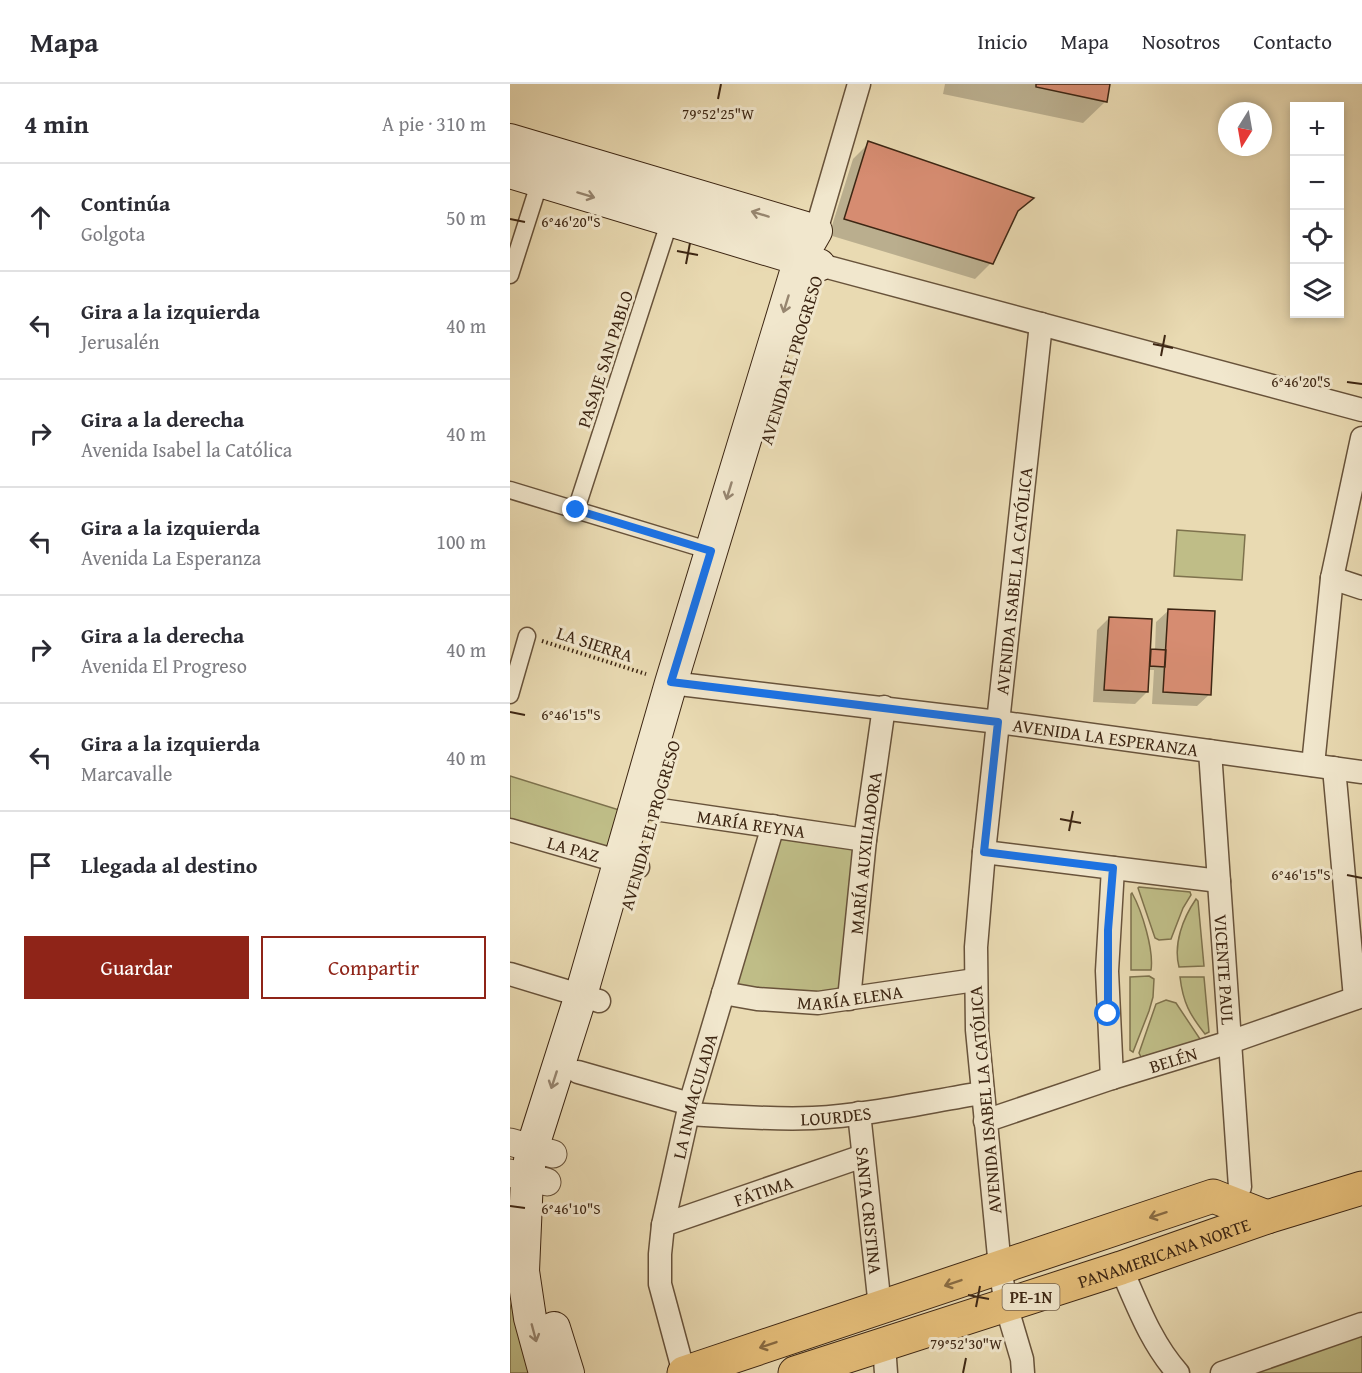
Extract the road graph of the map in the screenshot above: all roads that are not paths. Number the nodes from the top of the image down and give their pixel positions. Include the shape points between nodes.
1 (860, 84) edge
2 (510, 140) edge
3 (510, 172) edge
4 (540, 181) junction
5 (670, 220) junction
6 (816, 231) junction
7 (810, 262) junction
8 (510, 275) edge
9 (1041, 324) junction
10 (1362, 410) edge
11 (1362, 438) edge
12 (510, 490) edge
13 (576, 510) junction
14 (711, 551) junction
15 (1332, 578) junction
16 (1362, 588) edge
17 (527, 636) road end
18 (681, 684) junction
19 (510, 695) edge
20 (884, 707) junction
21 (998, 722) junction
22 (1210, 751) junction
23 (1324, 766) junction
24 (1362, 772) edge
25 (646, 806) junction
26 (773, 826) junction
27 (510, 830) edge
28 (865, 840) junction
29 (984, 852) junction
30 (629, 865) junction
31 (1113, 868) junction
32 (1219, 881) junction
33 (1354, 904) edge
34 (510, 974) edge
35 (975, 980) junction
36 (723, 993) junction
37 (1359, 997) edge
38 (590, 998) junction
39 (849, 999) junction
40 (1230, 1042) junction
41 (578, 1072) junction
42 (1112, 1078) junction
43 (982, 1093) junction
44 (689, 1109) junction
45 (859, 1113) junction
46 (985, 1121) junction
47 (863, 1156) junction
48 (530, 1163) edge
49 (1362, 1188) edge
50 (1226, 1192) junction
51 (1267, 1218) junction
52 (663, 1225) junction
53 (510, 1245) edge
54 (1000, 1267) junction
55 (1121, 1268) junction
56 (1006, 1305) junction
57 (880, 1308) junction
58 (1362, 1324) edge
59 (885, 1359) edge
60 (1026, 1368) edge
61 (545, 1373) edge
62 (568, 1373) edge
63 (684, 1373) edge
64 (795, 1373) edge
65 (1178, 1373) edge
66 (1222, 1373) edge

1 - 6 street
6 -> 2 main road
3 - 4 main road
4 -> 5 main road
4 - 8 street
5 - 7 main road
5 - 13 street, PASAJE SAN PABLO
6 - 7 main road, AVENIDA EL PROGRESO
7 - 9 street
7 -> 14 main road, AVENIDA EL PROGRESO
7 - 18 main road, AVENIDA EL PROGRESO via 759,470
9 - 10 street
9 - 21 street, AVENIDA ISABEL LA CATÓLICA
11 - 15 street
12 - 13 street
13 - 14 street
14 - 18 main road, AVENIDA EL PROGRESO
15 - 16 street
15 - 23 street
17 - 19 street
18 - 20 street, AVENIDA LA ESPERANZA
18 - 25 main road, AVENIDA EL PROGRESO
20 - 21 street, AVENIDA LA ESPERANZA
20 - 28 street, MARÍA AUXILIADORA
21 - 22 street, AVENIDA LA ESPERANZA
21 - 29 street, AVENIDA ISABEL LA CATÓLICA
22 - 23 street, AVENIDA LA ESPERANZA
22 - 32 street, VICENTE PAUL
23 - 24 street, AVENIDA LA ESPERANZA
23 - 33 street
25 - 26 street, MARÍA REYNA
25 - 30 main road, AVENIDA EL PROGRESO
26 - 28 street, MARÍA REYNA
26 - 36 street, LA INMACULADA
27 - 30 street, LA PAZ
28 - 39 street, MARÍA AUXILIADORA
29 - 31 street
29 - 35 street, AVENIDA ISABEL LA CATÓLICA
30 - 38 main road, AVENIDA EL PROGRESO
31 - 32 street
31 - 42 street via 1107,971
32 - 40 street, VICENTE PAUL
33 - 37 street
34 - 38 street
35 - 39 street, MARÍA ELENA
35 - 43 street, AVENIDA ISABEL LA CATÓLICA
36 - 39 street, MARÍA ELENA via 789,1002
36 - 44 street, LA INMACULADA
37 - 40 street, BELÉN
38 - 41 main road, AVENIDA EL PROGRESO
38 -> 48 main road, AVENIDA EL PROGRESO
40 - 42 street, BELÉN
40 - 50 street, VICENTE PAUL
41 - 44 street, LOURDES
41 - 48 main road, AVENIDA EL PROGRESO
42 - 46 street, BELÉN
43 - 45 street, LOURDES
43 - 46 street, AVENIDA ISABEL LA CATÓLICA
44 - 45 street, LOURDES via 765,1118
44 - 52 street, LA INMACULADA
45 - 47 street, SANTA CRISTINA
46 - 54 street, AVENIDA ISABEL LA CATÓLICA
47 - 52 street, FÁTIMA
47 - 57 street, SANTA CRISTINA
48 - 53 street, AVENIDA EL PROGRESO
48 -> 61 main road, AVENIDA EL PROGRESO via 523,1271 530,1318
48 - 62 main road, AVENIDA EL PROGRESO via 543,1217 546,1289
49 - 51 highway, PANAMERICANA NORTE / PE-1N
50 - 51 highway
50 -> 54 highway, PANAMERICANA NORTE / PE-1N
51 - 55 highway, PANAMERICANA NORTE / PE-1N
52 - 63 street, LA INMACULADA via 660,1284
54 - 56 street, AVENIDA ISABEL LA CATÓLICA
54 -> 57 highway, PANAMERICANA NORTE / PE-1N
55 - 56 highway, PANAMERICANA NORTE / PE-1N
55 - 65 street via 1147,1326
56 - 59 highway, PANAMERICANA NORTE / PE-1N
56 - 60 street, AVENIDA ISABEL LA CATÓLICA
57 -> 63 highway, PANAMERICANA NORTE / PE-1N
58 - 66 street
59 - 64 highway, PANAMERICANA NORTE / PE-1N

